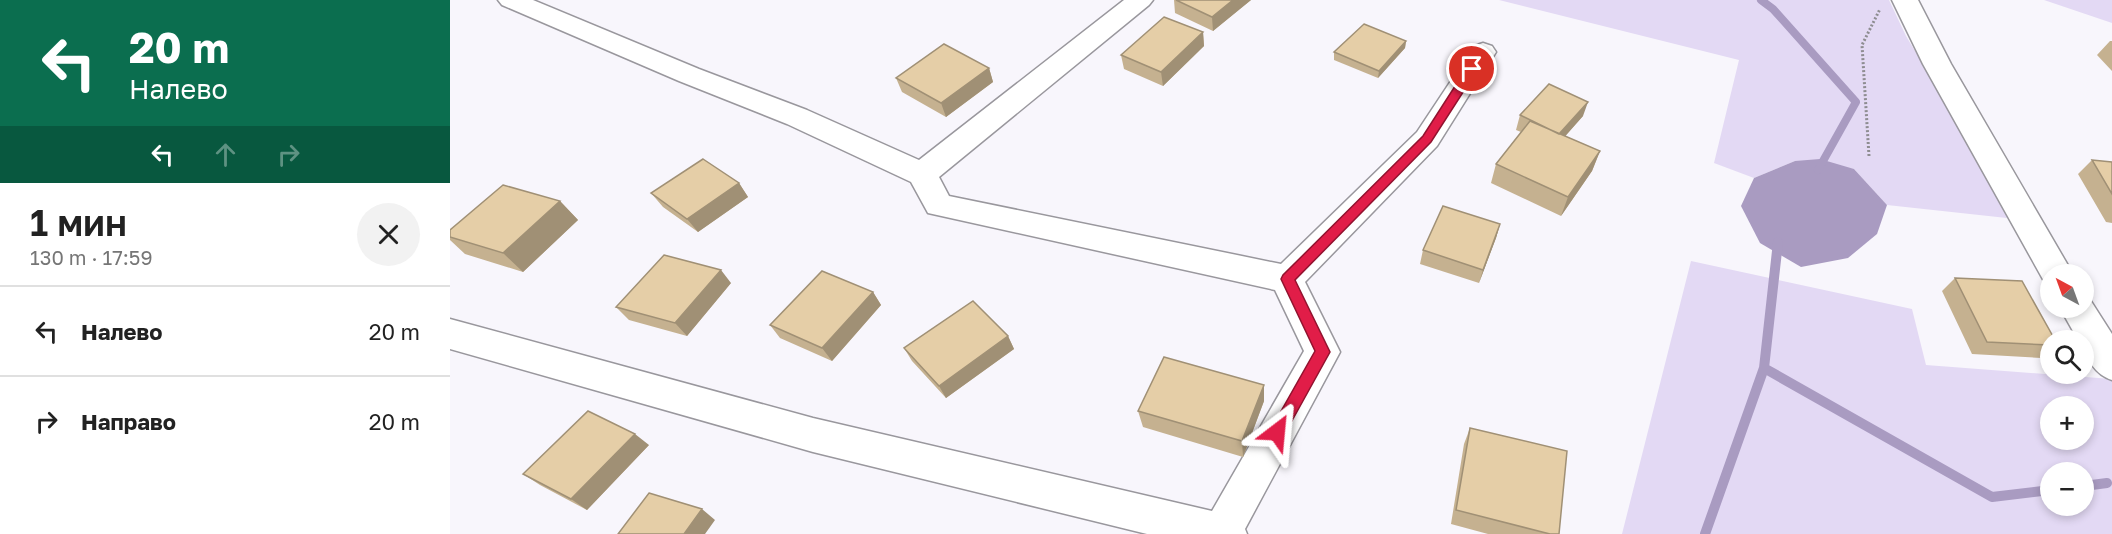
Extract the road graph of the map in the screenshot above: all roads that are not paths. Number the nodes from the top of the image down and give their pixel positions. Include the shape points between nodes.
1 (511, 0) edge
2 (1140, 0) edge
3 (1905, 0) edge
4 (1483, 51) dead end
5 (922, 174) junction
6 (2051, 264) edge
7 (1287, 279) junction
8 (2083, 318) edge
9 (450, 334) edge
10 (2112, 366) edge
11 (1224, 533) edge

1 - 5 street via 797,117
2 - 5 street
3 - 6 street via 1937,64
4 - 7 street via 1427,139
5 - 7 street via 939,205
7 - 11 street via 1322,352
8 - 10 street
9 - 11 street via 813,435

